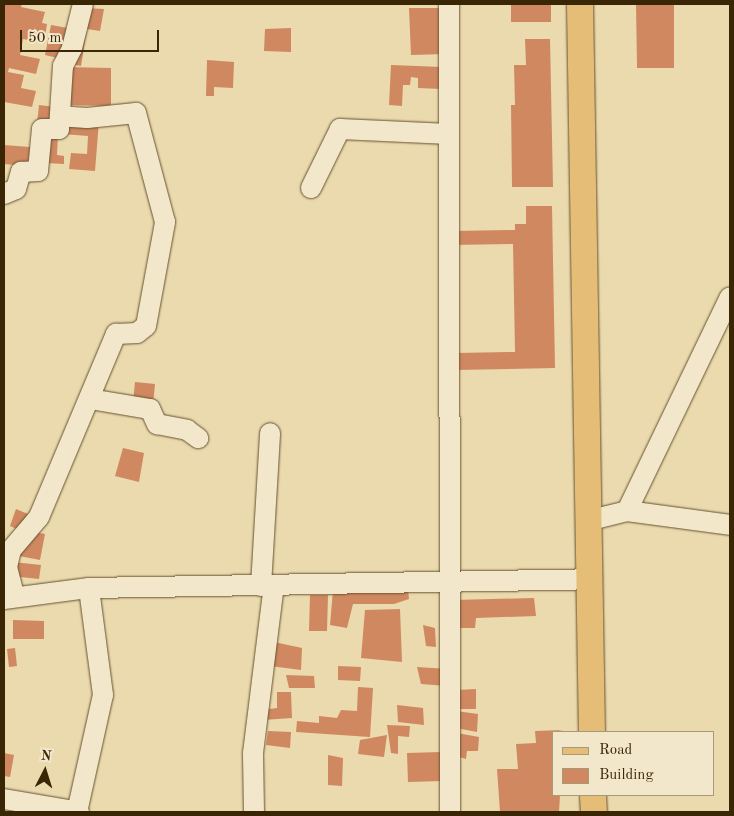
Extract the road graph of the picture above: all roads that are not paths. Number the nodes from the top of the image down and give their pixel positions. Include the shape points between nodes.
1 (83, 4) edge
2 (443, 4) edge
3 (580, 4) edge
4 (61, 116) junction
5 (449, 134) junction
6 (311, 188) dead end
7 (4, 194) edge
8 (730, 297) edge
9 (90, 400) junction
10 (270, 433) dead end
11 (198, 438) dead end
12 (627, 511) junction
13 (588, 521) junction
14 (730, 525) edge
15 (588, 579) junction
16 (451, 582) junction
17 (267, 586) junction
18 (88, 588) junction
19 (9, 597) edge
20 (592, 731) edge
21 (593, 796) edge
22 (4, 799) edge
23 (78, 812) edge
24 (254, 812) edge
25 (450, 812) edge
26 (594, 812) edge

1 - 4 street via 72,48 63,66
2 - 5 street
3 - 13 main road
4 - 7 street via 59,129 42,129 38,172 21,172 16,189
4 - 9 street via 87,118 136,113 165,222 146,326 138,333 116,334
5 - 6 street via 340,129
5 - 16 street
8 - 12 street
9 - 11 street via 150,409 157,424 187,430
9 - 19 street via 39,517 11,550 6,567
10 - 17 street
12 - 13 street
12 - 14 street
13 - 15 main road
15 - 16 street
15 - 20 main road
16 - 17 street
16 - 25 street
17 - 18 street
17 - 24 street via 252,753
18 - 19 street
18 - 23 street via 103,695
21 - 26 main road
22 - 23 street

